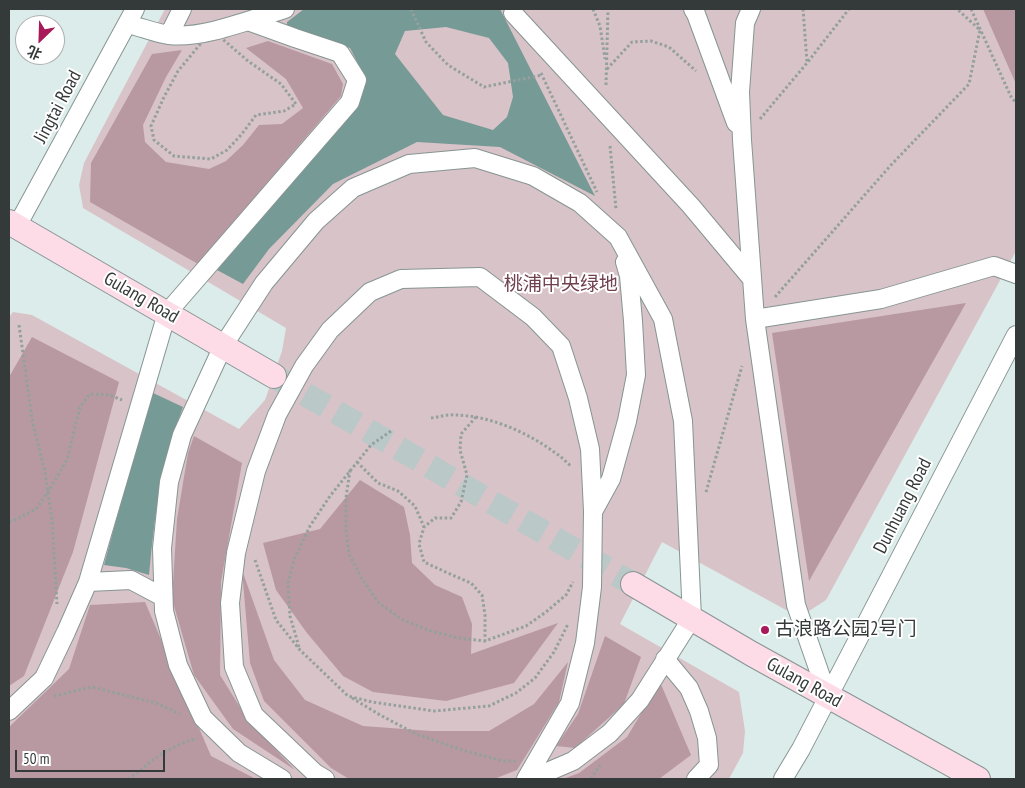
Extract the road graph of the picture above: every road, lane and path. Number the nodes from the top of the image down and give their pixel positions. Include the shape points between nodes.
1 (182, 9) edge
2 (285, 9) edge
3 (411, 9) edge
4 (593, 9) edge
5 (693, 9) edge
6 (803, 9) edge
7 (849, 9) edge
8 (957, 9) edge
9 (971, 9) edge
10 (513, 13) dead end
11 (747, 13) edge
12 (131, 16) edge
13 (248, 21) junction
14 (212, 30) junction
15 (980, 30) junction
16 (169, 34) junction
17 (807, 63) junction
18 (538, 66) dead end
19 (542, 75) junction
20 (700, 75) dead end
21 (1016, 102) edge
22 (742, 140) junction
23 (597, 192) dead end
24 (13, 224) edge
25 (618, 238) junction
26 (1016, 274) edge
27 (752, 279) junction
28 (167, 313) junction
29 (756, 319) junction
30 (19, 325) dead end
31 (1016, 335) edge
32 (223, 346) junction
33 (742, 365) dead end
34 (274, 376) tunnel mouth
35 (476, 417) junction
36 (136, 418) junction
37 (432, 418) dead end
38 (391, 431) dead end
39 (357, 462) junction
40 (574, 469) dead end
41 (350, 470) junction
42 (48, 492) junction
43 (705, 496) dead end
44 (593, 512) junction
45 (9, 522) edge
46 (424, 527) junction
47 (255, 558) dead end
48 (575, 578) dead end
49 (88, 582) junction
50 (633, 584) tunnel mouth
51 (163, 597) junction
52 (58, 612) dead end
53 (692, 618) junction
54 (568, 622) dead end
55 (485, 640) junction
56 (300, 650) junction
57 (666, 659) junction
58 (348, 696) junction
59 (47, 697) dead end
60 (828, 697) junction
61 (9, 711) edge
62 (187, 717) dead end
63 (224, 738) junction
64 (536, 761) junction
65 (128, 779) edge
66 (282, 779) edge
67 (325, 779) edge
68 (526, 779) edge
69 (531, 779) edge
70 (696, 779) edge
71 (783, 779) edge
72 (978, 779) edge

1 - 16 street
2 - 13 street
3 - 19 path via 426,42 448,65 484,87
4 - 20 path via 600,26 606,69 632,42 651,41 668,47
5 - 22 street
6 - 17 path
7 - 17 path
8 - 15 path
9 - 15 path
10 - 27 street via 691,206
11 - 22 street via 740,92
12 - 16 street
12 - 24 street, Jingtai Road
13 - 14 street
13 - 28 street via 340,53 357,80 350,102
14 - 14 path via 178,71 151,126 154,140 174,156 211,160 227,150 256,115 284,111 296,104 281,84
14 - 16 street via 199,34
15 - 21 path
15 - 29 path via 969,84 891,165
17 - 22 path
18 - 19 path
19 - 23 path
22 - 27 street
24 - 28 main road, Gulang Road
25 - 32 street via 580,203 533,176 475,158 409,164 353,188 316,221 264,283
25 - 44 street via 629,276 636,375 611,479
25 - 53 street via 662,319 681,412
26 - 29 street via 994,266 881,299
27 - 29 street
28 - 32 main road, Gulang Road
28 - 36 street
29 - 60 street via 796,605
30 - 42 path via 32,419
31 - 60 street, Dunhuang Road
32 - 34 main road, Gulang Road
32 - 51 street via 182,435 169,482 162,548
33 - 43 path
35 - 37 path via 454,414
35 - 40 path via 529,436 556,452
35 - 46 path via 461,434 460,450 467,475 462,502 451,518 434,518
36 - 42 path via 125,401 110,394 90,394 80,407 67,460
36 - 49 street
38 - 39 path via 371,445
39 - 41 path
39 - 46 path via 378,482 398,491 415,506
41 - 55 path via 346,498 349,554 379,603 403,620 431,631
41 - 56 path via 310,526 288,583 290,616
42 - 45 path via 36,509
42 - 52 path
44 - 64 street via 592,587 585,643 570,703
44 - 67 street via 590,449 561,346 533,317 480,277 401,279 370,292 330,330 304,366 277,414 256,471 236,553 230,603 234,667 254,715 315,774
46 - 55 path via 419,544 424,562 471,583 482,595
47 - 56 path via 276,620
48 - 55 path via 566,595 526,626
49 - 51 street via 131,580
49 - 61 street via 44,678
50 - 53 main road, Gulang Road
51 - 63 street via 178,665 203,718
53 - 57 street
53 - 60 main road, Gulang Road
54 - 58 path via 554,652 534,678 516,693 489,706 434,711
56 - 58 path
57 - 69 street via 640,700 610,734 572,761
57 - 70 street via 689,688 707,738 709,765
58 - 64 path via 416,734 443,744 503,761
59 - 62 path via 92,687 156,703
60 - 71 street, Dunhuang Road
60 - 72 main road, Gulang Road
63 - 65 path via 191,739 157,757
63 - 66 street via 239,753
64 - 68 street

